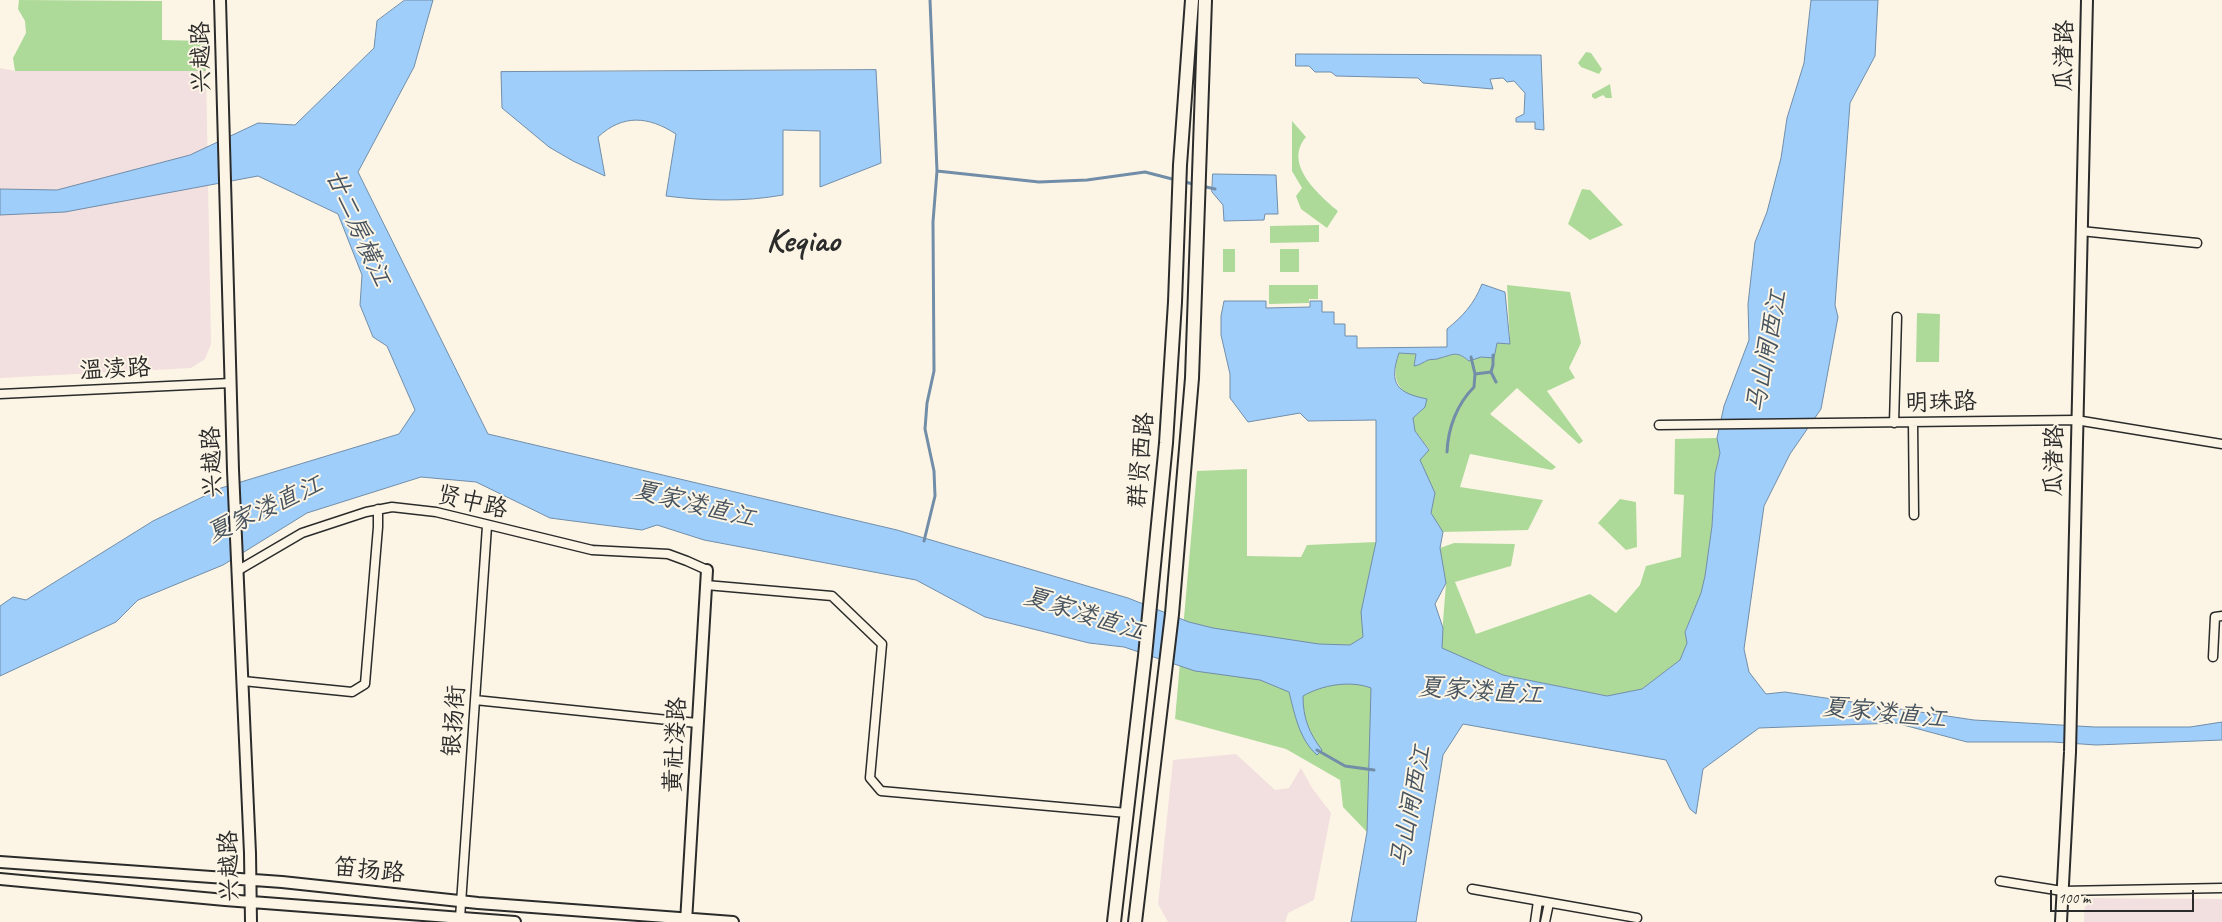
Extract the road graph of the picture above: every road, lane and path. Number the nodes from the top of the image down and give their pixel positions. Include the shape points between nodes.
1 (220, 0) edge
2 (1192, 0) edge
3 (1205, 0) edge
4 (2087, 0) edge
5 (2081, 231) junction
6 (2196, 244) dead end
7 (1897, 317) dead end
8 (231, 383) junction
9 (0, 394) edge
10 (2076, 420) junction
11 (1913, 422) junction
12 (1894, 423) junction
13 (1659, 425) dead end
14 (2222, 444) edge
15 (378, 509) junction
16 (1914, 515) dead end
17 (487, 526) junction
18 (237, 567) junction
19 (706, 570) joint
20 (706, 585) junction
21 (2222, 616) edge
22 (2213, 657) dead end
23 (243, 681) junction
24 (475, 700) junction
25 (698, 723) junction
26 (1127, 813) junction
27 (0, 862) edge
28 (0, 879) edge
29 (250, 880) junction
30 (2000, 881) dead end
31 (2222, 888) edge
32 (1472, 889) dead end
33 (2062, 891) junction
34 (251, 902) junction
35 (462, 902) junction
36 (1538, 902) junction
37 (1549, 903) junction
38 (460, 918) junction
39 (1637, 918) dead end
40 (686, 920) edge
41 (251, 922) edge
42 (515, 922) edge
43 (733, 922) edge
44 (1114, 922) edge
45 (1135, 922) edge
46 (1535, 922) edge
47 (1545, 922) edge
48 (2060, 922) edge

1 - 8 street, 兴越路
2 - 26 main road, 群贤西路 via 1166,443
3 - 45 main road, 群贤西路 via 1192,378 1172,614
4 - 5 street, 瓜渚路
5 - 6 street
5 - 10 street, 瓜渚路
7 - 12 street
8 - 9 street, 温渎路
8 - 18 street, 兴越路
10 - 11 street, 明珠路
10 - 14 street, 明珠路
10 - 33 street, 瓜渚路 via 2070,752
11 - 12 street, 明珠路
11 - 16 street
12 - 13 street, 明珠路
15 - 17 street, 贤中路 via 392,507 436,512
15 - 18 street, 贤中路 via 302,533
15 - 23 street via 365,684 352,692
17 - 19 street, 贤中路 via 592,550 668,554
17 - 24 street, 银扬街
18 - 23 street, 兴越路
19 - 20 street, 黄社溇路
20 - 25 street, 黄社溇路
20 - 26 street via 832,596 882,644 870,778 881,791
21 - 22 street via 2215,617
23 - 29 street, 兴越路
24 - 25 street
24 - 35 street, 银扬街
25 - 40 street, 黄社溇路
26 - 44 main road, 群贤西路
27 - 29 street, 笛扬路
28 - 34 street, 笛扬路
29 - 34 street, 兴越路
29 - 35 street, 笛扬路
30 - 33 street
31 - 33 street
32 - 36 street
33 - 48 street, 瓜渚路
34 - 38 street, 笛扬路
34 - 41 street, 兴越路
35 - 38 street, 银扬街
35 - 40 street, 笛扬路
36 - 37 street
36 - 46 street
37 - 39 street
37 - 47 street
38 - 42 street, 笛扬路
40 - 43 street, 笛扬路

